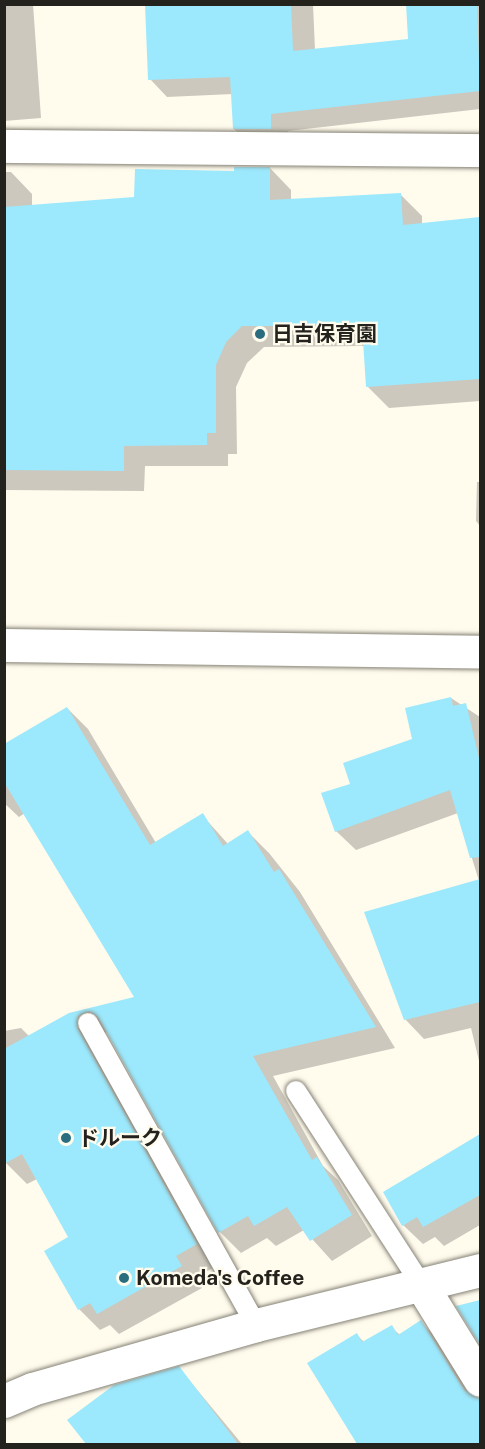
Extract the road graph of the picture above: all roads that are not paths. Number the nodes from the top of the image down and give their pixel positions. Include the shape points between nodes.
1 (4, 146) edge
2 (480, 150) edge
3 (4, 645) edge
4 (480, 652) edge
5 (88, 1023) dead end
6 (296, 1092) dead end
7 (480, 1270) edge
8 (422, 1286) junction
9 (256, 1325) junction
10 (480, 1380) edge
11 (4, 1401) edge

1 - 2 street
3 - 4 street
5 - 9 lane
6 - 8 lane
7 - 8 street
8 - 9 street
8 - 10 street
9 - 11 street via 32,1389

